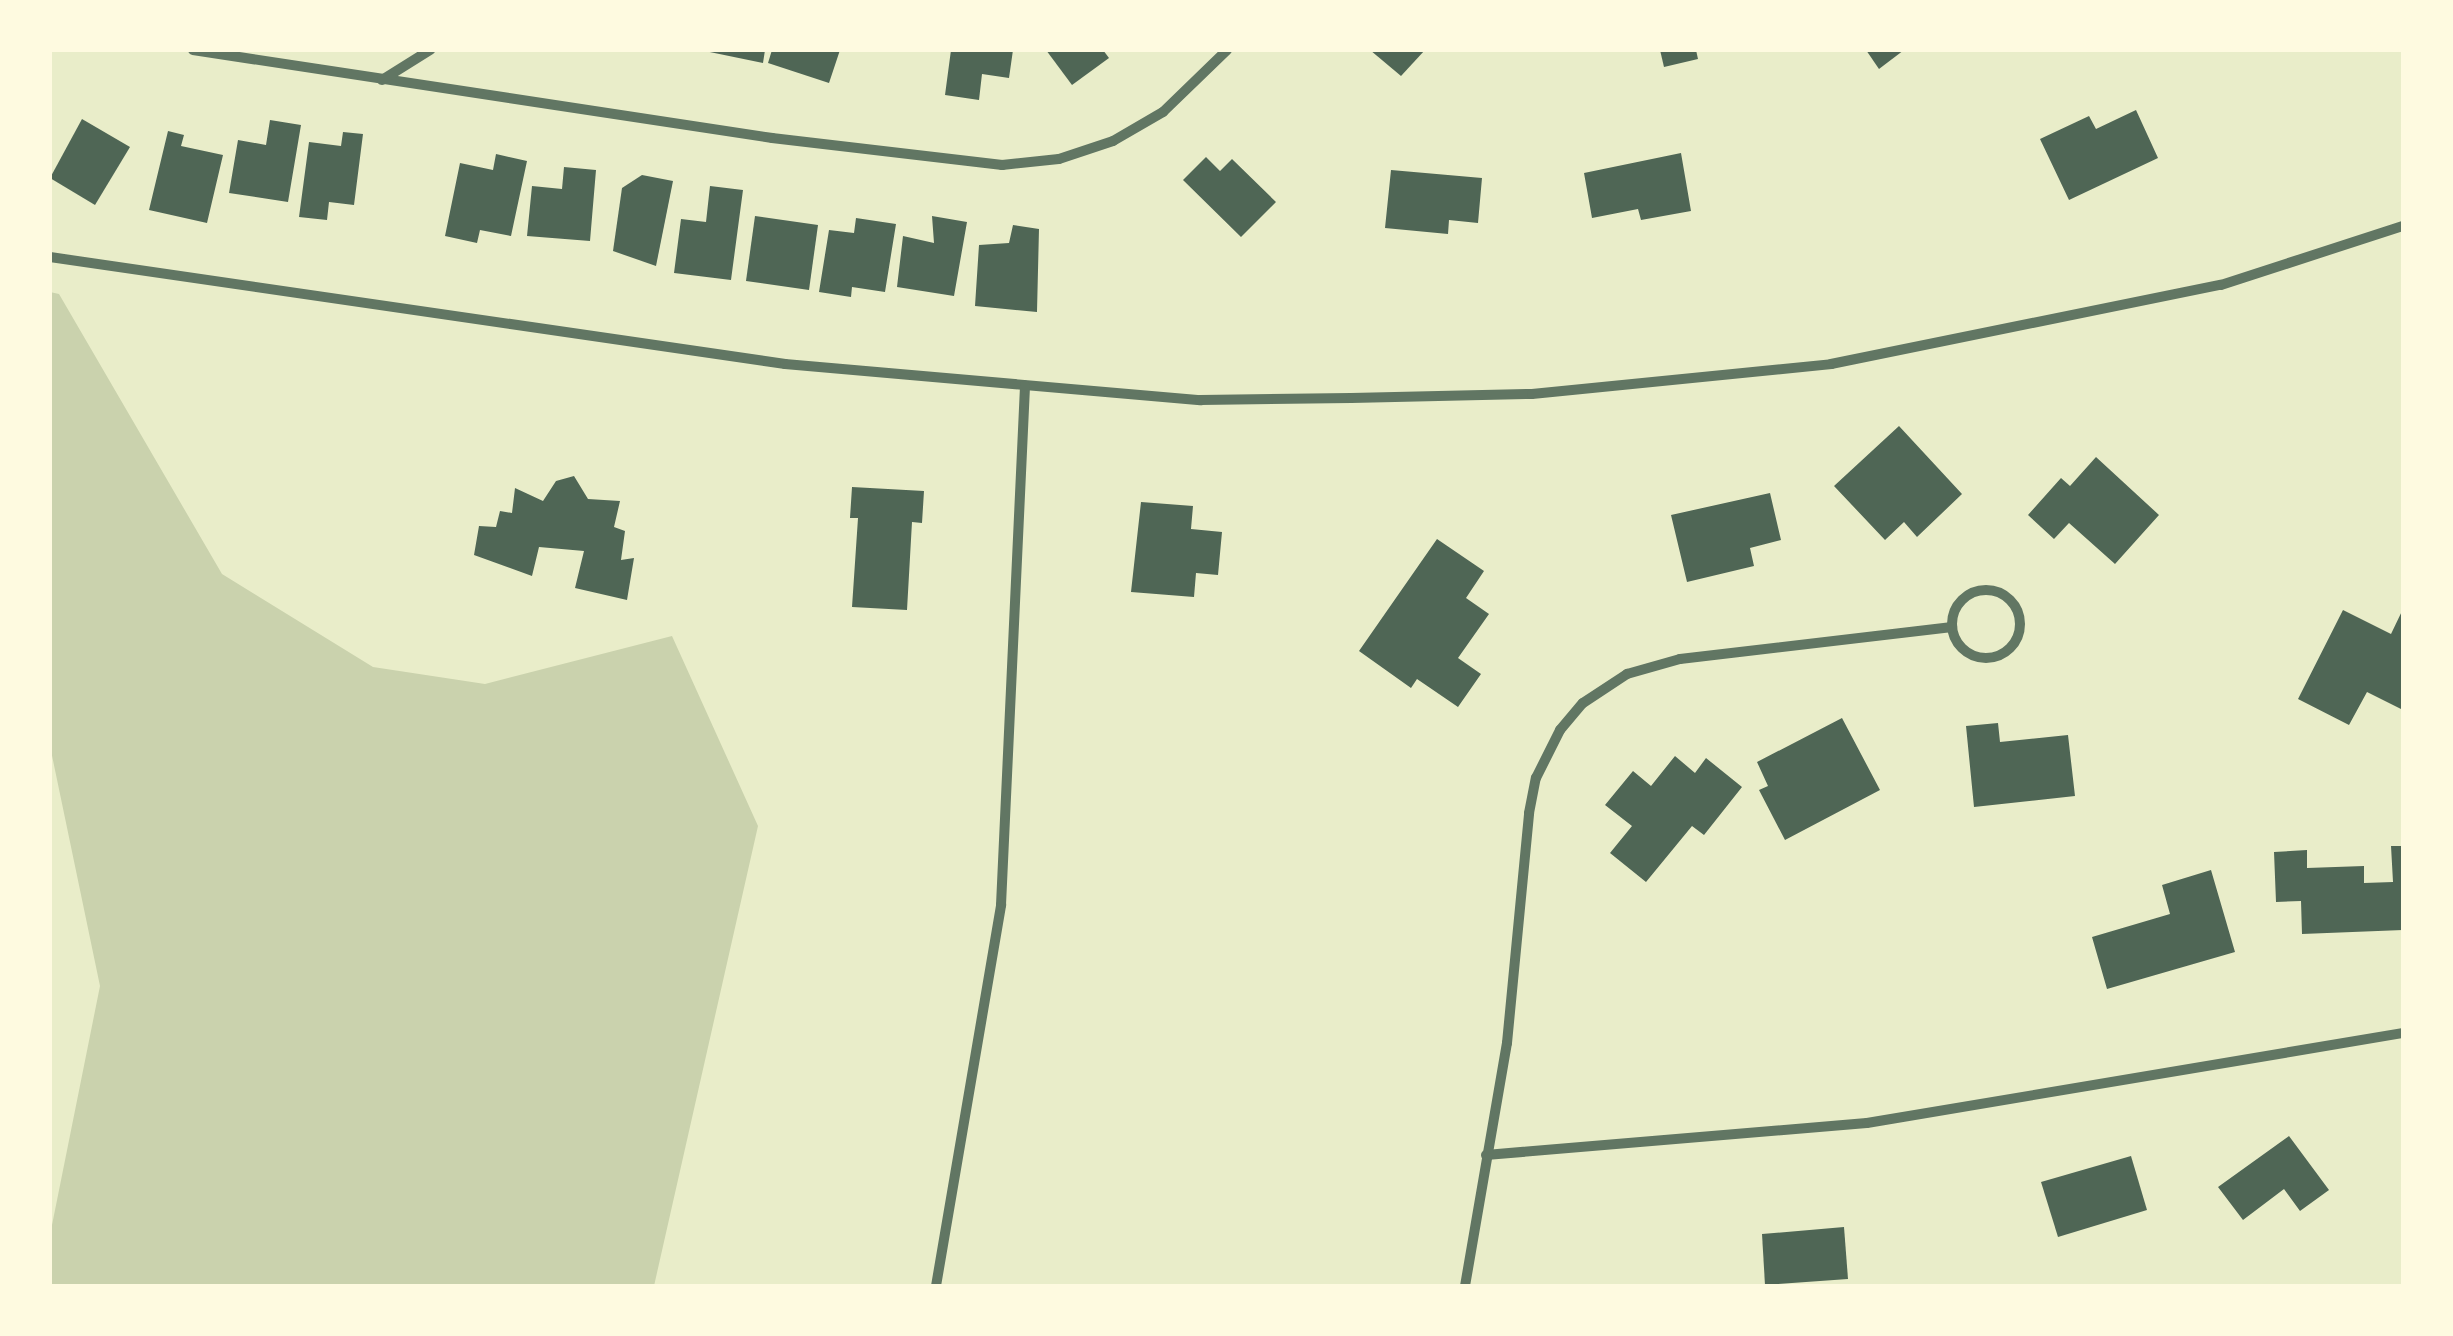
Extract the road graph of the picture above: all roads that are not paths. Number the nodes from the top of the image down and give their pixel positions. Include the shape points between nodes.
1 (193, 50) edge
2 (430, 50) edge
3 (1227, 50) edge
4 (381, 80) junction
5 (2403, 226) edge
6 (50, 257) edge
7 (1025, 386) junction
8 (1952, 627) junction
9 (2403, 1032) edge
10 (1486, 1156) junction
11 (936, 1286) edge
12 (1466, 1286) edge

1 - 4 street
2 - 4 street
3 - 4 street via 1174,103 1113,141 1058,159 1002,165
5 - 7 street via 2221,285 1830,364 1679,383 1532,394 1219,400
6 - 7 street via 785,364
7 - 11 street via 1001,905
8 - 8 street via 1962,648 1983,658 2006,652 2020,624 2006,596 1986,590 1958,605
8 - 10 street via 1680,659 1627,674 1583,703 1560,730 1536,778 1507,1043
9 - 10 street via 1866,1123
10 - 12 street

